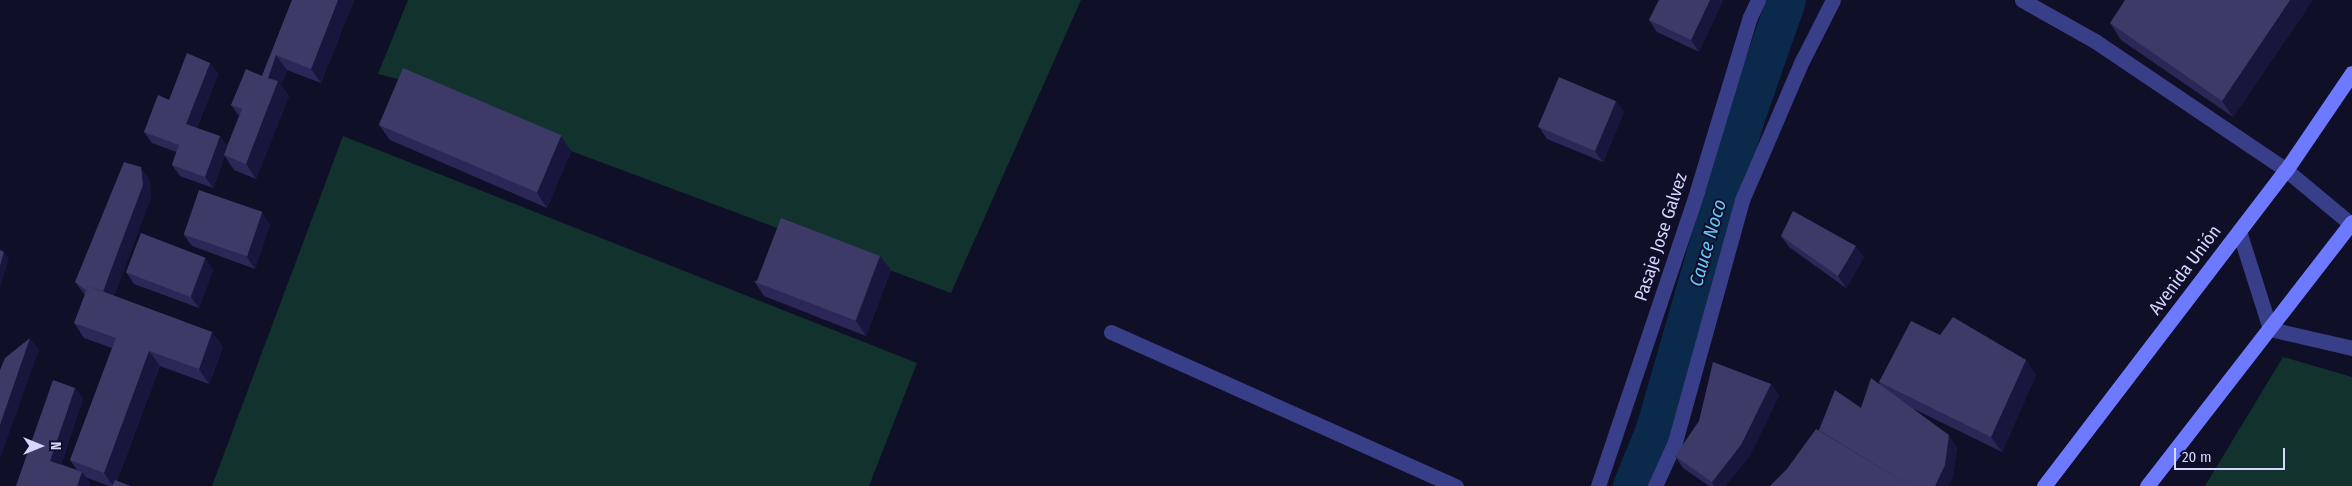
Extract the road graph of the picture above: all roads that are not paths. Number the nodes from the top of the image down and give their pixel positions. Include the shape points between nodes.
1 (1758, 0) edge
2 (1833, 0) edge
3 (2022, 0) edge
4 (2352, 73) edge
5 (2286, 170) junction
6 (2352, 224) edge
7 (2239, 230) junction
8 (2270, 329) junction
9 (1111, 332) dead end
10 (2352, 348) edge
11 (1456, 486) edge
12 (1598, 486) edge
13 (1654, 486) edge
14 (2044, 486) edge
15 (2147, 486) edge

1 - 12 street, Pasaje Jose Galvez
2 - 13 street via 1802,60 1742,200 1675,442
3 - 5 street via 2095,41
4 - 5 main road, Avenida Unión
5 - 6 street
5 - 7 main road, Avenida Unión
6 - 8 main road
7 - 8 street
7 - 14 main road, Avenida Unión
8 - 10 street
8 - 15 main road
9 - 11 street

